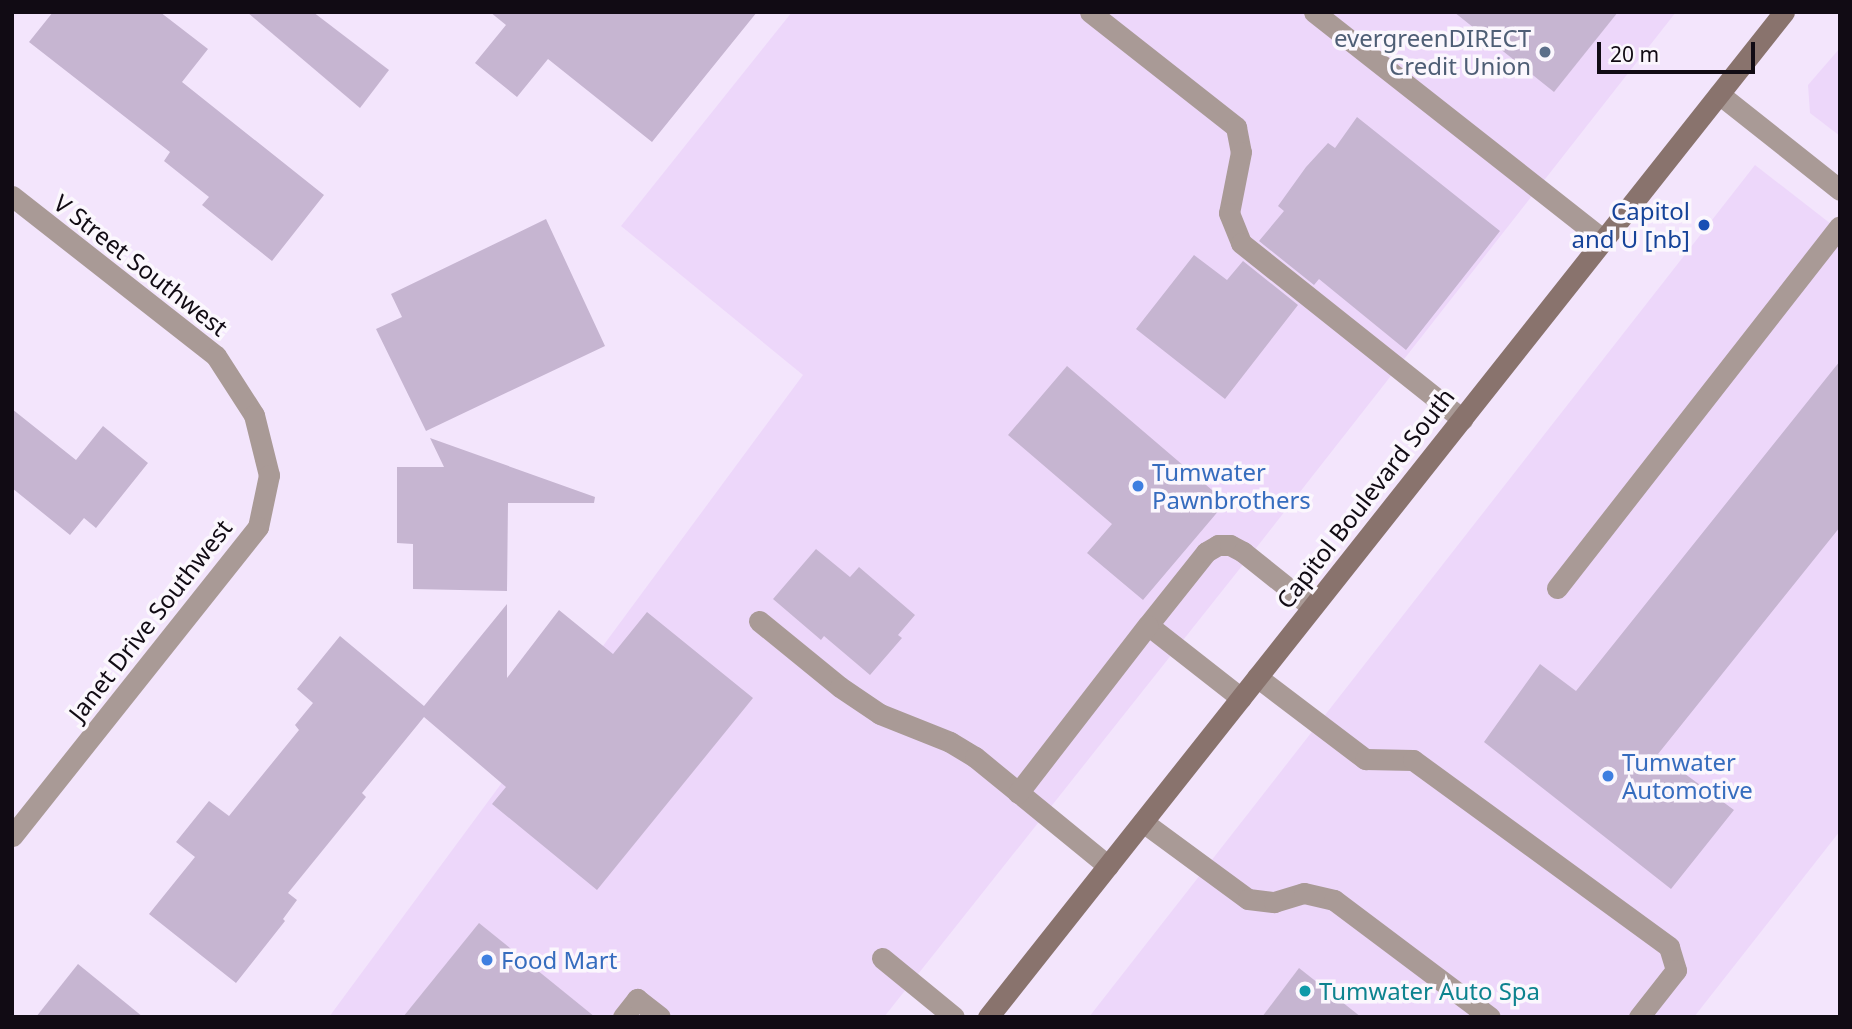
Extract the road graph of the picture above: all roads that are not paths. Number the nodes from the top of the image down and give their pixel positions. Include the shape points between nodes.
1 (1090, 12) edge
2 (1314, 12) edge
3 (1784, 12) edge
4 (1719, 93) junction
5 (1840, 190) edge
6 (12, 197) edge
7 (1840, 226) edge
8 (1604, 240) junction
9 (254, 415) joint
10 (1462, 419) junction
11 (1557, 588) dead end
12 (1312, 607) junction
13 (759, 621) dead end
14 (1148, 625) junction
15 (1257, 677) junction
16 (1241, 698) junction
17 (1018, 793) junction
18 (1143, 821) junction
19 (12, 836) edge
20 (1108, 866) junction
21 (882, 958) dead end
22 (623, 1017) edge
23 (660, 1017) edge
24 (954, 1017) edge
25 (988, 1017) edge
26 (1490, 1017) edge
27 (1639, 1017) edge

1 - 10 street via 1236,127 1241,152 1229,213 1241,243
2 - 8 street
3 - 4 main road, Capitol Boulevard South
4 - 5 street
4 - 8 main road, Capitol Boulevard South
6 - 9 street, V Street Southwest via 216,356
7 - 11 street
8 - 10 main road, Capitol Boulevard South
9 - 19 street, Janet Drive Southwest via 269,475 258,527
10 - 12 main road, Capitol Boulevard South
12 - 14 street via 1243,552 1218,545 1206,552
12 - 15 main road, Capitol Boulevard South
13 - 17 street via 880,714 950,742
14 - 16 street
14 - 17 street
15 - 16 main road, Capitol Boulevard South
15 - 27 street via 1365,759 1413,760 1669,947 1676,970
16 - 18 main road, Capitol Boulevard South
17 - 20 street
18 - 20 main road, Capitol Boulevard South
18 - 26 street via 1248,899 1274,901 1304,893 1334,900
20 - 25 main road, Capitol Boulevard South
21 - 24 street
22 - 23 street via 637,999

